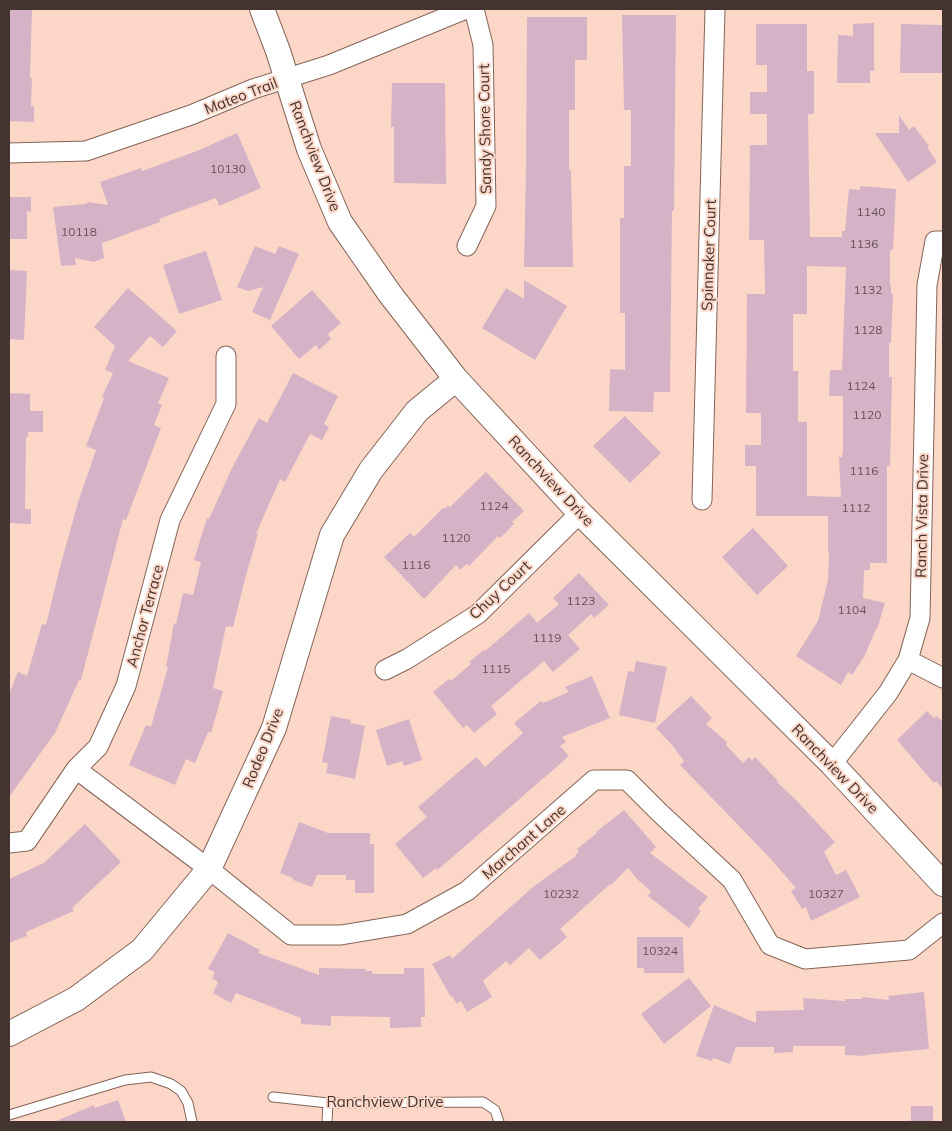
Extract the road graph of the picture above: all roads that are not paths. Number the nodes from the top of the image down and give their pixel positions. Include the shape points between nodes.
1 (262, 9) edge
2 (466, 9) edge
3 (474, 9) edge
4 (715, 9) edge
5 (286, 78) junction
6 (9, 153) edge
7 (939, 241) edge
8 (467, 246) dead end
9 (226, 356) dead end
10 (456, 379) junction
11 (702, 500) dead end
12 (580, 513) junction
13 (908, 660) junction
14 (385, 670) dead end
15 (943, 678) edge
16 (832, 764) junction
17 (76, 769) junction
18 (9, 843) edge
19 (209, 869) junction
20 (943, 884) edge
21 (943, 922) edge
22 (9, 1034) edge
23 (273, 1096) dead end
24 (328, 1103) junction
25 (9, 1115) edge
26 (192, 1122) edge
27 (327, 1122) edge
28 (499, 1122) edge

1 - 5 street, Ranchview Drive
2 - 5 street, Mateo Trail via 329,65
3 - 8 street, Sandy Shore Court via 484,45 486,206
4 - 11 street, Spinnaker Court
5 - 6 street, Mateo Trail via 86,151
5 - 10 street, Ranchview Drive via 309,149 340,222 390,294
7 - 13 street, Ranch Vista Drive via 927,285 920,618
9 - 17 street, Anchor Terrace via 226,404 170,520 126,686 98,747
10 - 12 street, Ranchview Drive
10 - 19 street, Rodeo Drive via 417,411 371,470 332,535 274,728
12 - 14 street, Chuy Court via 478,614
12 - 16 street, Ranchview Drive
13 - 15 street
13 - 16 street, Ranch Vista Drive via 888,693
16 - 20 street, Ranchview Drive
17 - 18 street, Anchor Terrace via 27,841
17 - 19 street, Marchant Lane
19 - 21 street, Marchant Lane via 291,935 340,935 407,924 467,891 594,780 627,780 732,880 770,945 805,959 910,950
19 - 22 street, Rodeo Drive via 142,950 76,999
23 - 24 lane, Ranchview Drive
24 - 27 lane
24 - 28 lane, Ranchview Drive via 482,1102 495,1110
25 - 26 lane via 125,1080 151,1077 181,1091 188,1103

